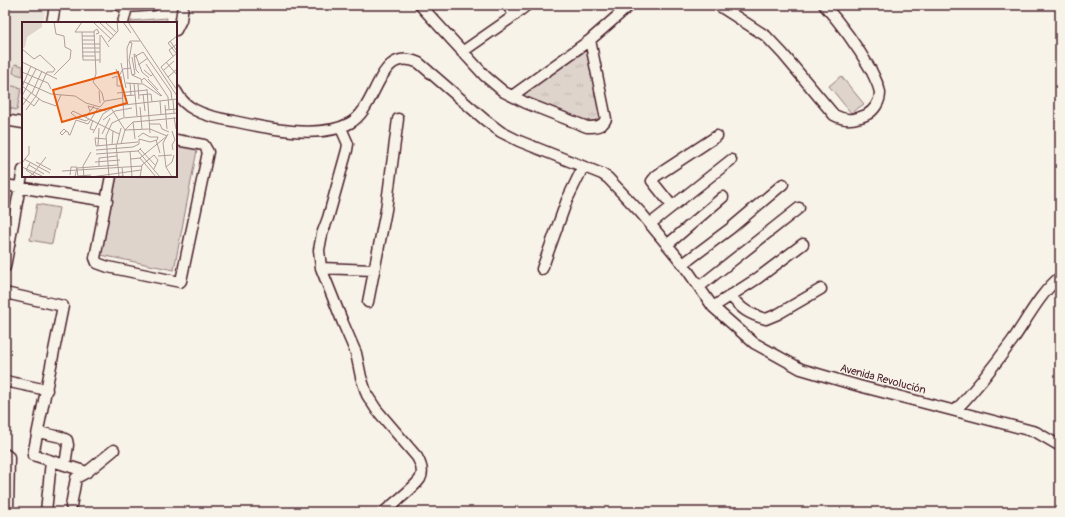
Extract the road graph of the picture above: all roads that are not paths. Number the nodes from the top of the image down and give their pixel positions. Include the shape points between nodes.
1 (55, 5) edge
2 (154, 5) edge
3 (182, 5) edge
4 (420, 5) edge
5 (507, 5) edge
6 (527, 5) edge
7 (630, 5) edge
8 (718, 5) edge
9 (824, 5) edge
10 (122, 6) edge
11 (515, 15) junction
12 (52, 22) edge
13 (123, 22) edge
14 (177, 28) edge
15 (590, 40) junction
16 (462, 52) junction
17 (177, 92) edge
18 (512, 96) junction
19 (177, 103) edge
20 (187, 105) junction
21 (398, 119) dead end
22 (5, 120) edge
23 (22, 124) edge
24 (342, 128) junction
25 (717, 136) dead end
26 (177, 140) edge
27 (731, 160) dead end
28 (582, 167) junction
29 (22, 176) edge
30 (111, 177) edge
31 (783, 184) dead end
32 (5, 185) edge
33 (20, 188) junction
34 (723, 198) dead end
35 (106, 201) junction
36 (672, 206) junction
37 (799, 208) dead end
38 (650, 224) junction
39 (803, 244) dead end
40 (667, 245) junction
41 (7, 250) edge
42 (683, 264) junction
43 (5, 267) edge
44 (321, 268) junction
45 (542, 269) dead end
46 (374, 270) junction
47 (1060, 277) edge
48 (699, 287) junction
49 (821, 289) dead end
50 (5, 293) edge
51 (730, 295) junction
52 (368, 302) dead end
53 (713, 307) junction
54 (5, 381) edge
55 (46, 390) junction
56 (956, 411) junction
57 (38, 432) junction
58 (1060, 446) edge
59 (114, 450) dead end
60 (5, 454) edge
61 (51, 461) junction
62 (65, 465) junction
63 (87, 472) junction
64 (71, 506) dead end
65 (8, 512) edge
66 (46, 512) edge
67 (384, 512) edge

1 - 12 street
2 - 10 street
3 - 14 street via 181,20
4 - 16 street
5 - 11 street
6 - 11 street
7 - 15 street
8 - 9 street via 766,36 834,115 852,120 873,110 879,101 879,90 873,74 851,38
10 - 13 street
11 - 16 street
15 - 18 street
15 - 18 street via 605,110 606,119 603,124 587,127
16 - 18 street via 497,87
17 - 20 street
19 - 20 street
20 - 24 street via 196,111 222,119 277,130 307,132
21 - 46 street via 386,210
22 - 23 street
24 - 28 street, Avenida Revolución via 360,116 386,70 398,60 410,59 419,63 501,132
24 - 44 street via 348,144 322,234 319,250
25 - 36 street via 652,181
26 - 35 street via 204,145 208,152 181,281 97,263
27 - 36 street
28 - 38 street, Avenida Revolución via 608,178
28 - 45 street
29 - 33 street
30 - 35 street
31 - 42 street
32 - 33 street
33 - 35 street
33 - 41 street
34 - 40 street
36 - 38 street
37 - 48 street
38 - 40 street, Avenida Revolución
39 - 51 street via 758,278
40 - 42 street, Avenida Revolución
41 - 43 street
42 - 48 street, Avenida Revolución
44 - 46 street
44 - 67 street via 356,353 367,394 421,465 420,479
46 - 52 street
47 - 56 street via 1049,287 1012,342
48 - 53 street, Avenida Revolución
49 - 51 street via 766,319 746,312
50 - 55 street via 63,306
51 - 53 street
53 - 56 street, Avenida Revolución via 754,343 801,369
54 - 55 street
55 - 57 street
56 - 58 street, Avenida Revolución via 1036,432
57 - 61 street via 33,455
57 - 62 street via 67,440
59 - 63 street
60 - 65 street via 9,457 10,469
61 - 62 street
61 - 66 street
62 - 63 street
63 - 64 street via 76,478

